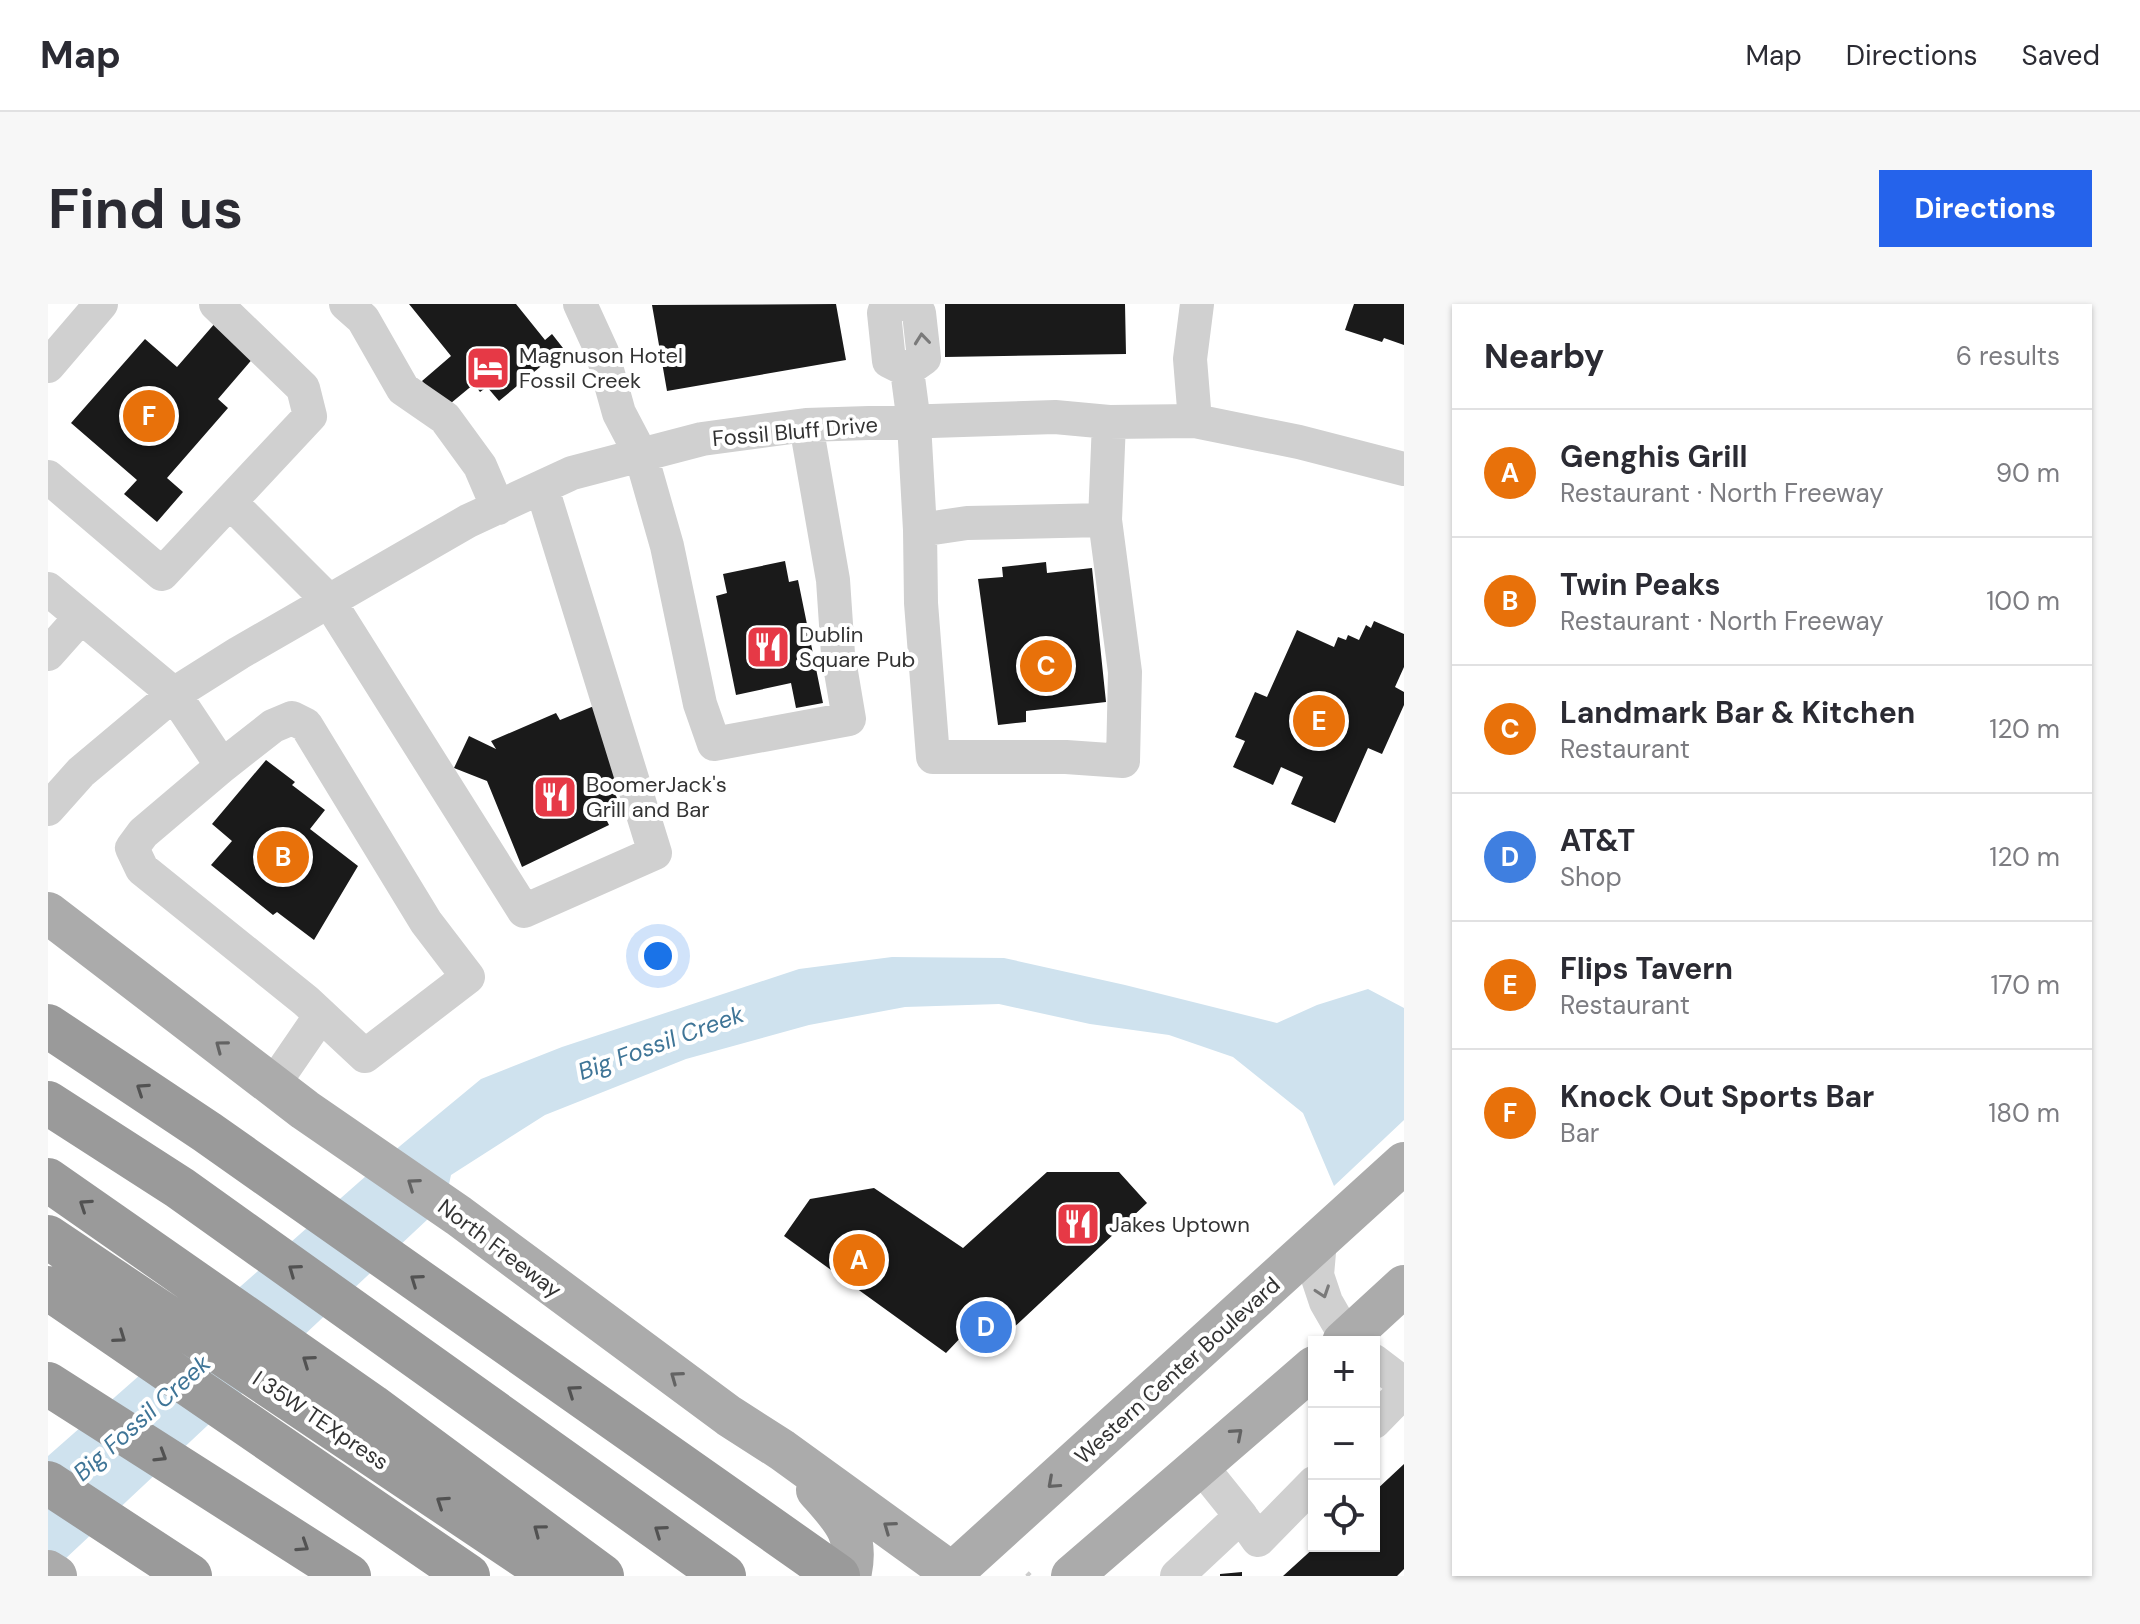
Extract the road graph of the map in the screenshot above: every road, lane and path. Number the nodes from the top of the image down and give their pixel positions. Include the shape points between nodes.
1 (101, 304) edge
2 (216, 304) edge
3 (346, 304) edge
4 (580, 304) edge
5 (887, 304) edge
6 (909, 304) edge
7 (1197, 304) edge
8 (48, 366) edge
9 (907, 370) junction
10 (1195, 421) junction
11 (1109, 422) junction
12 (914, 423) junction
13 (806, 425) junction
14 (641, 455) junction
15 (1404, 469) edge
16 (48, 477) edge
17 (542, 488) junction
18 (230, 502) junction
19 (498, 508) junction
20 (1105, 520) junction
21 (920, 530) junction
22 (48, 589) edge
23 (329, 601) junction
24 (80, 618) junction
25 (48, 654) edge
26 (174, 694) junction
27 (222, 766) junction
28 (48, 809) edge
29 (48, 913) edge
30 (321, 1015) junction
31 (48, 1026) edge
32 (289, 1098) junction
33 (48, 1103) edge
34 (1404, 1163) edge
35 (48, 1180) edge
36 (1327, 1235) junction
37 (48, 1237) edge
38 (51, 1291) edge
39 (1397, 1292) edge
40 (1347, 1336) edge
41 (1361, 1336) edge
42 (1380, 1366) edge
43 (1308, 1372) edge
44 (48, 1384) edge
45 (1404, 1384) edge
46 (1404, 1391) edge
47 (1380, 1416) edge
48 (356, 1420) junction
49 (782, 1450) junction
50 (1200, 1465) junction
51 (48, 1483) edge
52 (1308, 1489) edge
53 (1241, 1516) junction
54 (1133, 1523) junction
55 (48, 1571) edge
56 (182, 1571) edge
57 (952, 1575) edge
58 (56, 1576) edge
59 (349, 1576) edge
60 (468, 1576) edge
61 (554, 1576) edge
62 (602, 1576) edge
63 (724, 1576) edge
64 (838, 1576) edge
65 (850, 1576) edge
66 (1072, 1576) edge
67 (1118, 1576) edge
68 (1177, 1576) edge

1 - 8 street
2 - 18 street via 303,388 310,416
3 - 19 street via 363,319 403,389 445,418 480,466
4 - 14 street via 602,352 619,413
5 - 9 street via 889,361
9 -> 6 street via 924,358 919,313
7 - 10 street via 1190,359
9 - 12 street
10 - 11 street, Fossil Bluff Drive
10 - 15 street, Fossil Bluff Drive
11 - 12 street, Fossil Bluff Drive via 1055,417
11 - 20 street
12 - 13 street, Fossil Bluff Drive
12 - 21 street
13 - 14 street, Fossil Bluff Drive via 702,439
13 - 14 street via 833,580 849,719 714,744
14 - 17 street, Fossil Bluff Drive via 572,473
16 - 18 street via 162,574
17 - 19 street, Fossil Bluff Drive
17 - 23 street via 655,853 524,911
18 - 23 street
19 - 23 street, Fossil Bluff Drive
20 - 21 street via 967,523
20 - 21 street via 1125,672 1123,761 933,757
22 - 24 street
23 - 26 street, Fossil Bluff Drive
24 - 25 street
24 - 26 street
26 - 27 street
26 - 28 street, Fossil Bluff Drive via 81,772
27 - 30 street via 132,848 142,869
27 - 30 street via 273,726 292,718 306,725 426,922 468,977 365,1056
32 -> 29 main road, North Freeway
30 - 32 street
64 -> 31 highway
49 -> 32 main road, North Freeway
63 -> 33 highway via 180,1188
34 - 36 main road, Western Center Boulevard
48 -> 35 highway via 122,1230
36 -> 40 street via 1317,1275
36 -> 57 main road, Western Center Boulevard
37 - 48 highway, I 35W TEXpress
38 -> 60 highway
39 - 41 main road
42 - 45 street
50 -> 43 main road
44 -> 59 highway
46 - 47 street
61 -> 48 highway, I 35W TEXpress
62 -> 48 highway
57 -> 49 main road, North Freeway
49 - 65 main road via 850,1529
50 - 53 street
50 - 54 main road
51 - 56 highway
52 - 53 street via 1258,1540
53 - 68 street
54 - 66 main road
54 - 67 main road
55 - 58 main road

